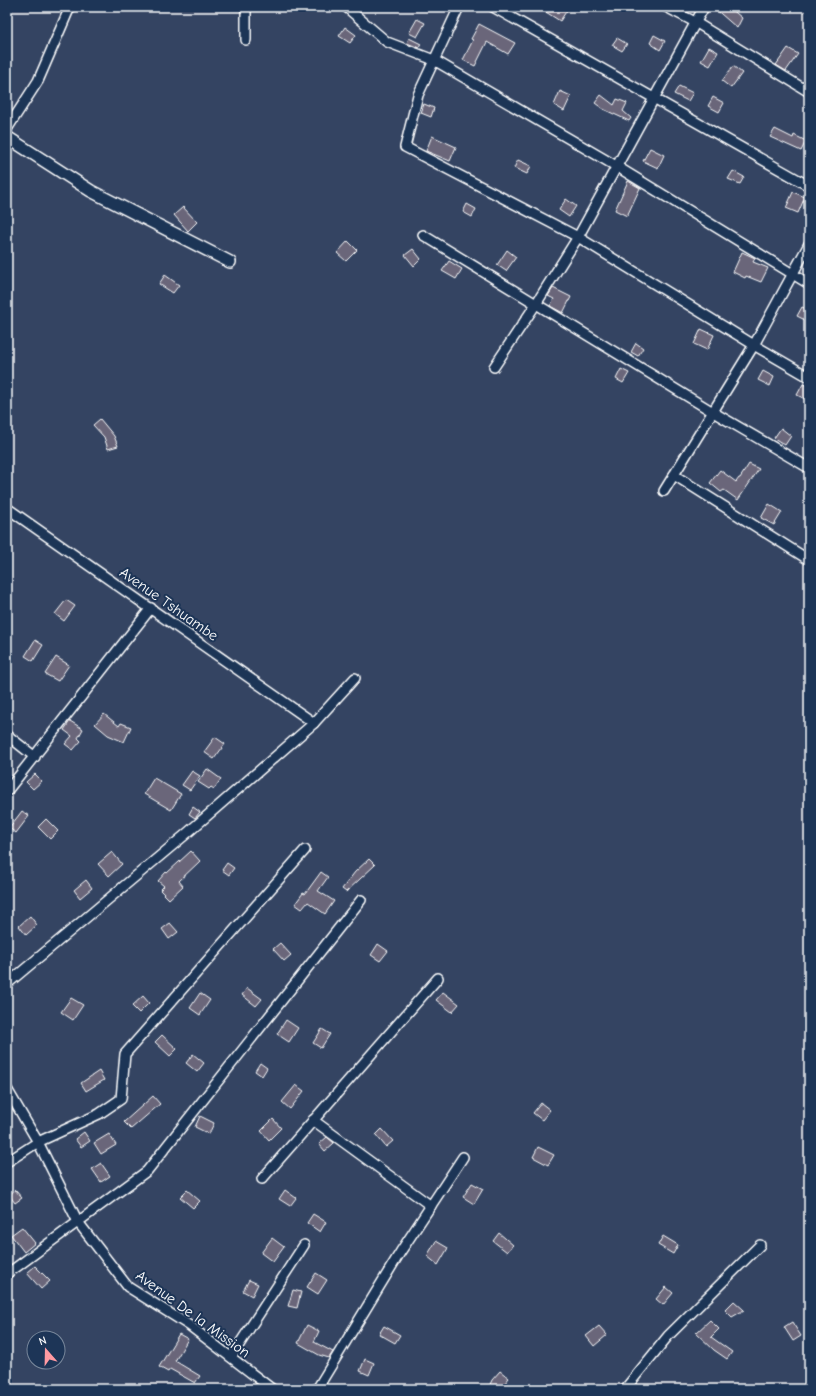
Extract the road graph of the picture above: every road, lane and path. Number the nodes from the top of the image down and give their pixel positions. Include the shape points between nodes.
1 (70, 7) edge
2 (246, 7) edge
3 (346, 7) edge
4 (459, 7) edge
5 (493, 7) edge
6 (666, 7) edge
7 (704, 7) edge
8 (695, 22) junction
9 (246, 40) dead end
10 (434, 60) junction
11 (809, 92) edge
12 (654, 98) junction
13 (7, 129) edge
14 (7, 137) edge
15 (616, 166) junction
16 (809, 186) edge
17 (423, 235) dead end
18 (578, 237) junction
19 (809, 244) edge
20 (230, 262) dead end
21 (792, 274) junction
22 (809, 284) edge
23 (536, 304) junction
24 (754, 345) junction
25 (494, 367) dead end
26 (809, 377) edge
27 (713, 412) junction
28 (809, 468) edge
29 (674, 475) junction
30 (664, 491) dead end
31 (7, 508) edge
32 (809, 560) edge
33 (151, 608) junction
34 (355, 678) dead end
35 (314, 723) junction
36 (7, 735) edge
37 (35, 757) junction
38 (7, 791) edge
39 (305, 850) dead end
40 (360, 900) dead end
41 (438, 978) dead end
42 (7, 984) edge
43 (7, 1089) edge
44 (313, 1120) junction
45 (38, 1142) junction
46 (463, 1157) dead end
47 (7, 1162) edge
48 (262, 1178) dead end
49 (431, 1206) junction
50 (78, 1222) junction
51 (304, 1245) dead end
52 (760, 1245) dead end
53 (7, 1274) edge
54 (231, 1357) junction
55 (272, 1389) edge
56 (317, 1389) edge
57 (625, 1389) edge

1 - 13 street via 38,80
2 - 9 street
3 - 10 street via 387,42
4 - 10 street
5 - 12 street
6 - 8 street
7 - 8 street
8 - 11 street
8 - 12 street
10 - 15 street
10 - 18 street via 418,95 405,147
12 - 15 street
12 - 16 street
14 - 20 street via 91,191
15 - 18 street
15 - 21 street
17 - 23 street
18 - 23 street
18 - 24 street
19 - 21 street
21 - 22 street
21 - 24 street
23 - 25 street
23 - 27 street
24 - 26 street
24 - 27 street
27 - 28 street
27 - 29 street
29 - 30 street
29 - 32 street
31 - 33 street, Avenue Tshuambe
33 - 35 street, Avenue Tshuambe
33 - 37 street
34 - 35 street
35 - 42 street
36 - 37 street
37 - 38 street
39 - 45 street via 125,1054 121,1099 99,1114
40 - 50 street via 147,1171
41 - 44 street
43 - 45 street, Avenue De la Mission
44 - 48 street
44 - 49 street
45 - 47 street
45 - 50 street, Avenue De la Mission
46 - 49 street
49 - 56 street
50 - 53 street
50 - 54 street, Avenue De la Mission via 128,1287 190,1326
51 - 54 street
52 - 57 street via 668,1336
54 - 55 street, Avenue De la Mission

